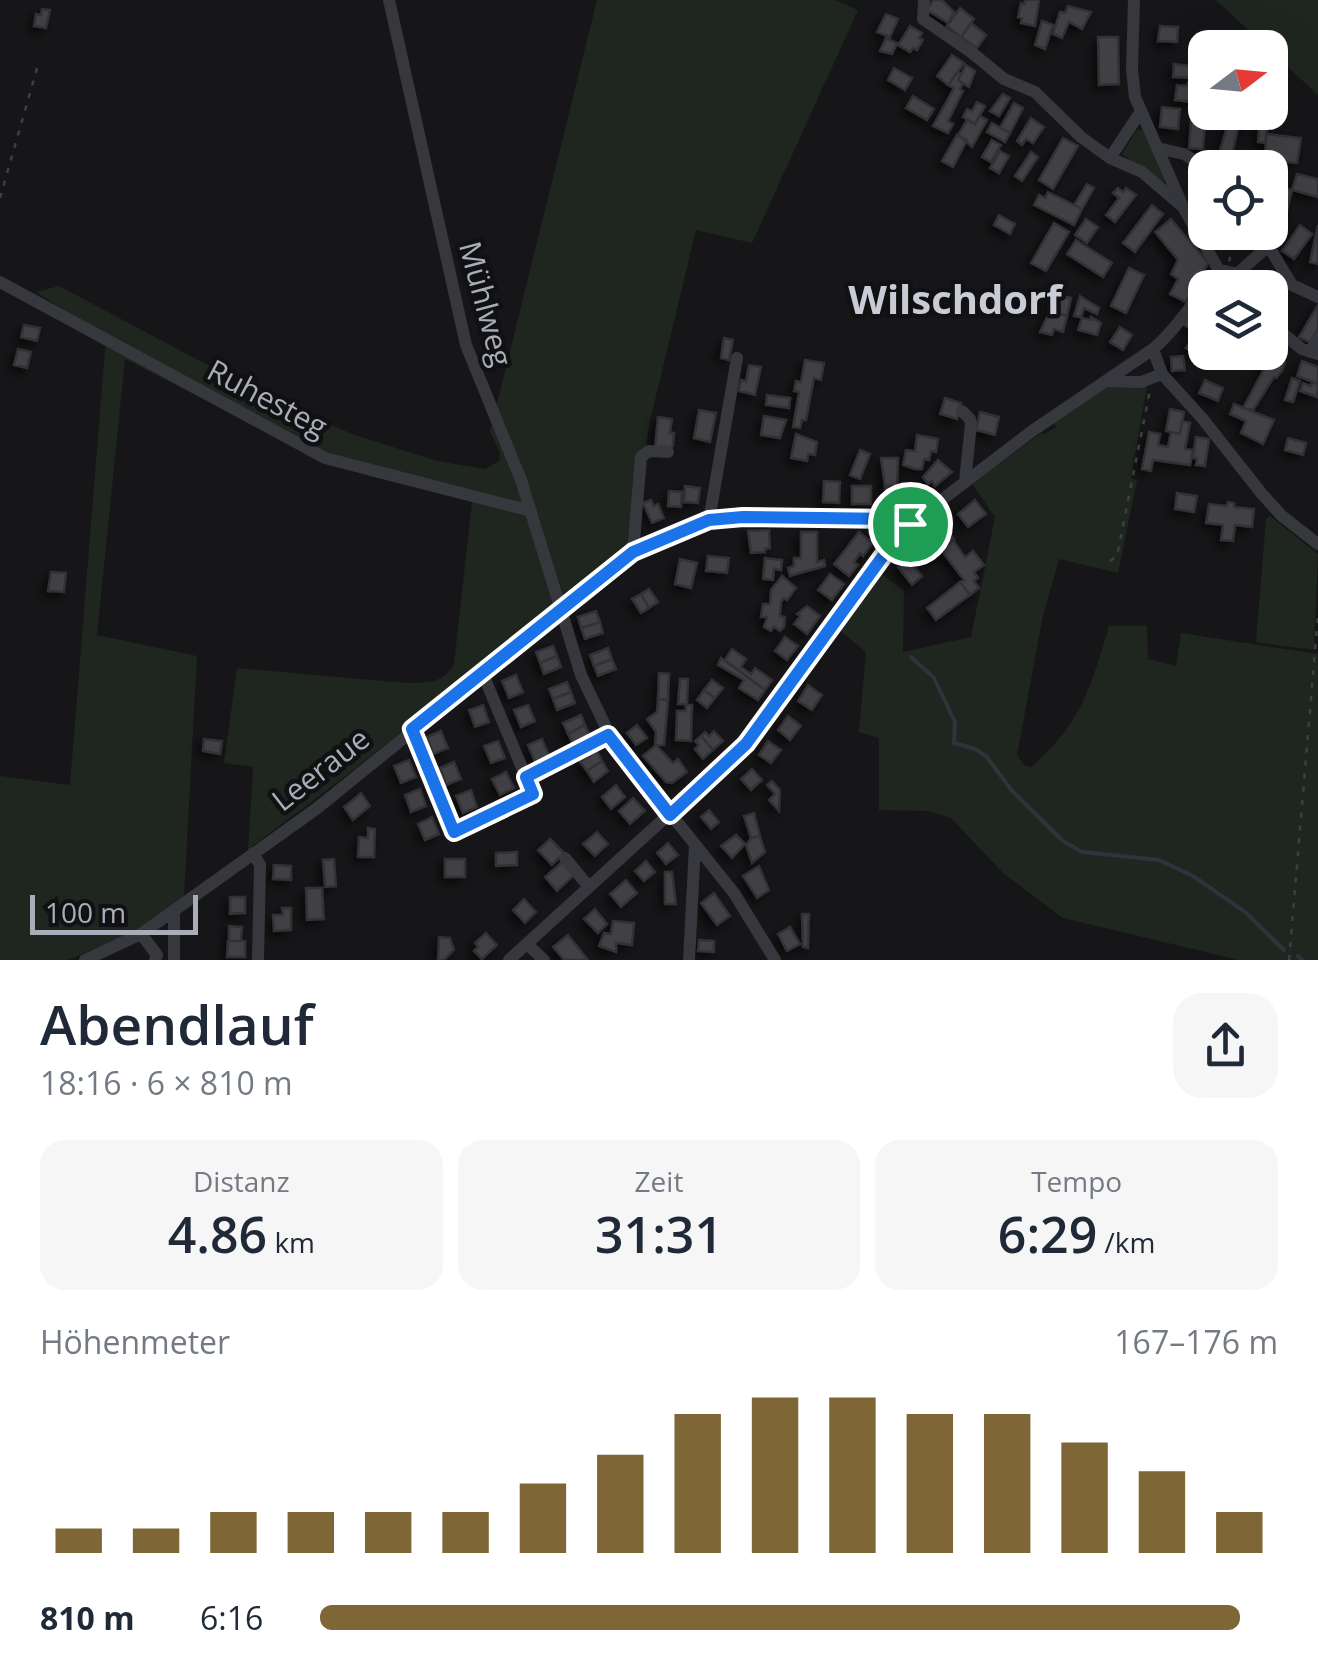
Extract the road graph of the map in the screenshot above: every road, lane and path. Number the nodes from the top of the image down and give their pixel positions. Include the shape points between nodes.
1 (389, 0) edge
2 (924, 0) edge
3 (1134, 0) edge
4 (38, 64) dead end
5 (1141, 111) junction
6 (1158, 148) junction
7 (1188, 154) edge
8 (1110, 158) junction
9 (0, 198) edge
10 (1183, 207) junction
11 (1259, 250) edge
12 (1272, 250) edge
13 (1220, 270) edge
14 (1241, 270) edge
15 (0, 282) edge
16 (1288, 285) edge
17 (1292, 286) junction
18 (1318, 296) edge
19 (1188, 307) edge
20 (1288, 338) edge
21 (1318, 338) edge
22 (1153, 349) junction
23 (1314, 353) edge
24 (737, 358) dead end
25 (1157, 378) junction
26 (1105, 381) junction
27 (962, 411) dead end
28 (978, 433) dead end
29 (969, 446) junction
30 (668, 452) dead end
31 (965, 480) junction
32 (531, 510) junction
33 (709, 520) junction
34 (910, 524) junction
35 (1318, 544) edge
36 (633, 552) junction
37 (1110, 562) dead end
38 (560, 613) junction
39 (1318, 615) edge
40 (482, 672) junction
41 (412, 729) junction
42 (608, 735) junction
43 (526, 777) junction
44 (670, 815) junction
45 (695, 845) junction
46 (253, 853) junction
47 (565, 858) dead end
48 (590, 887) junction
49 (174, 911) junction
50 (141, 934) junction
51 (527, 944) junction
52 (116, 954) edge
53 (86, 960) edge
54 (155, 960) edge
55 (174, 960) edge
56 (258, 960) edge
57 (509, 960) edge
58 (544, 960) edge
59 (689, 960) edge
60 (774, 960) edge
61 (1289, 960) edge

1 - 32 street, Mühlweg via 466,345
2 - 8 street via 923,19 1004,79 1035,92
3 - 5 street via 1132,69
4 - 9 path
5 - 6 street
5 - 8 street
6 - 7 street
6 - 10 street
8 - 10 street via 1142,172
10 - 13 street
11 - 14 street
12 - 17 street
15 - 32 street, Ruhesteg via 325,458
16 - 17 street
17 - 18 street
19 - 22 street
20 - 23 street
21 - 23 street
22 - 25 street
22 - 26 street
24 - 33 street
25 - 26 street
25 - 35 street via 1282,516
25 - 37 path via 1117,556
26 - 31 street
27 - 29 street via 970,419
28 - 29 street
29 - 31 street
30 - 36 street via 642,457
31 - 34 street
32 - 38 street, Mühlweg
33 - 34 street, Leeraue
33 - 36 street, Leeraue
34 - 44 street via 746,744
36 - 38 street, Leeraue
38 - 40 street, Leeraue
38 - 42 street, Mühlweg
39 - 61 path
40 - 41 street, Leeraue
40 - 43 street
41 - 43 street via 454,832 533,794
41 - 46 street, Leeraue
42 - 43 path
42 - 44 street, Mühlweg
44 - 45 street, Mühlweg
44 - 48 street
45 - 59 street
45 - 60 street, Mühlweg via 734,892
46 - 49 street, Leeraue
46 - 56 street via 260,865
47 - 48 street
48 - 51 street
49 - 50 street, Leeraue
49 - 55 street
50 - 52 street, Leeraue
50 - 54 street
51 - 57 street
51 - 58 street
52 - 53 street, Leeraue

